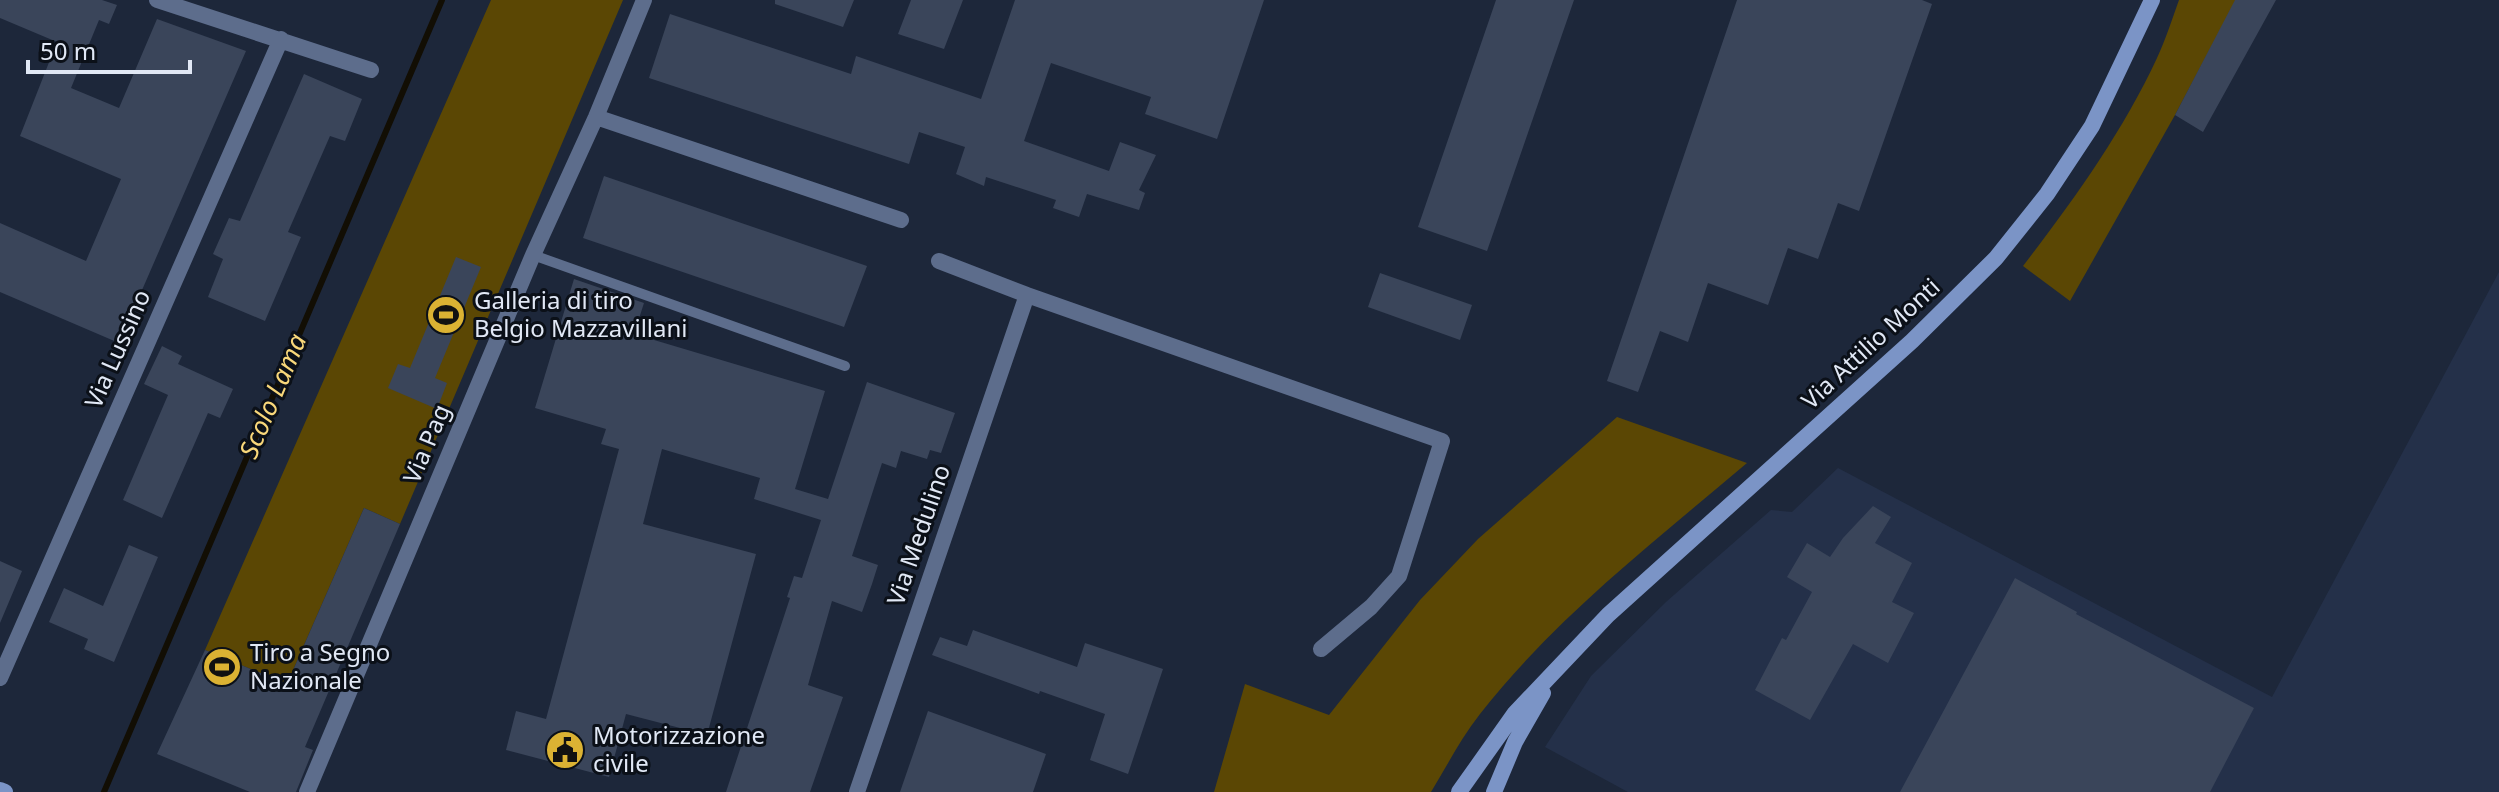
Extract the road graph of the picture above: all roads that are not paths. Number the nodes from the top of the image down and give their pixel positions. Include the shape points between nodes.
1 (157, 0) edge
2 (644, 0) edge
3 (2152, 0) edge
4 (281, 39) junction
5 (371, 70) dead end
6 (596, 117) junction
7 (901, 220) dead end
8 (533, 255) junction
9 (939, 261) dead end
10 (1027, 295) junction
11 (845, 366) dead end
12 (1321, 649) dead end
13 (1556, 670) junction
14 (0, 678) edge
15 (307, 792) edge
16 (857, 792) edge
17 (1459, 792) edge
18 (1494, 792) edge

1 - 4 street
2 - 6 street, Via Pag
3 - 13 main road, Via Attilio Monti via 2092,126 1996,258 1912,341 1608,615
4 - 5 street
4 - 14 street, Via Lussino
6 - 7 street
6 - 8 street, Via Pag
8 - 11 lane
8 - 15 street, Via Pag
9 - 10 street
10 - 12 street via 1442,441 1399,576
10 - 16 street, Via Medulino
13 - 17 main road, Via Attilio Monti via 1515,713
13 - 18 main road, Via Attilio Monti

